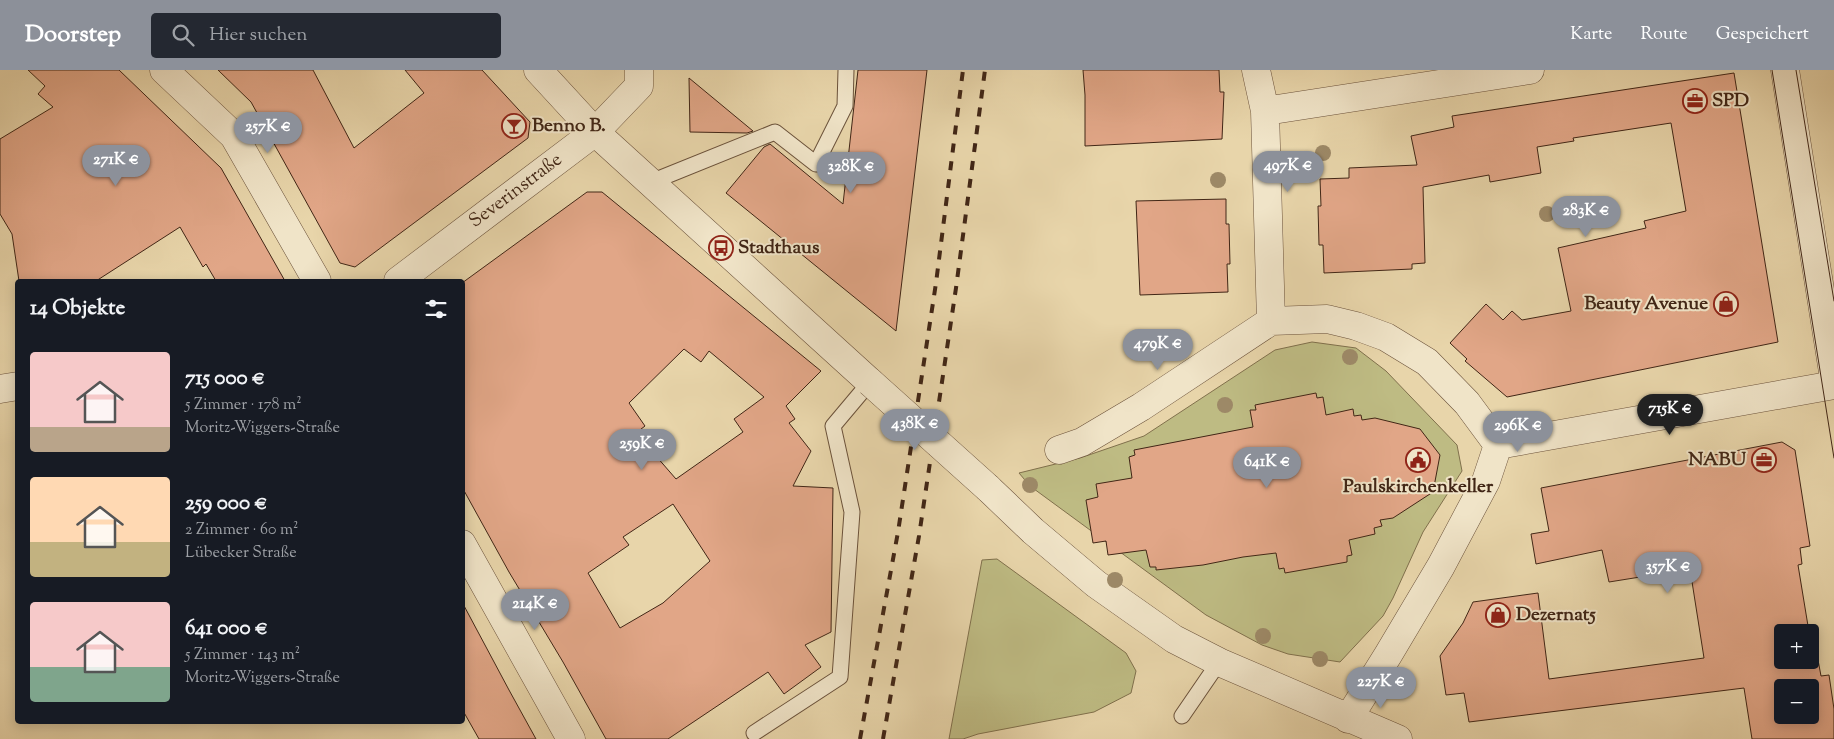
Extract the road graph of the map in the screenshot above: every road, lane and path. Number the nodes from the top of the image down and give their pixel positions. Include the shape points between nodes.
1 (164, 70) edge
2 (538, 70) edge
3 (639, 70) edge
4 (846, 70) edge
5 (1256, 70) edge
6 (1530, 70) edge
7 (1785, 70) edge
8 (1265, 111) junction
9 (594, 132) junction
10 (651, 182) junction
11 (316, 279) edge
12 (401, 279) edge
13 (1271, 321) junction
14 (1834, 378) edge
15 (870, 382) junction
16 (1834, 385) edge
17 (15, 386) edge
18 (0, 389) edge
19 (1498, 445) junction
20 (1059, 450) dead end
21 (465, 549) edge
22 (1219, 662) junction
23 (1182, 716) dead end
24 (1348, 719) junction
25 (754, 733) dead end
26 (571, 739) edge
27 (1398, 739) edge

1 - 11 street via 234,136
2 - 9 street
3 - 9 street, Severinstraße via 639,86
4 - 10 lane via 845,106 816,164 775,132
5 - 8 street
6 - 8 street
7 - 14 street
8 - 13 street
9 - 10 street
9 - 12 street, Severinstraße
10 - 15 street
13 - 19 street via 1327,319 1386,337 1427,362 1467,403
13 - 20 street via 1140,407 1082,442
15 - 22 street, bridge via 1096,584 1174,639
15 - 25 lane via 832,426 852,512 840,677
16 - 19 street
17 - 18 street
19 - 24 street via 1486,481 1441,566
21 - 26 street
22 - 23 lane
22 - 24 street
24 - 27 street

